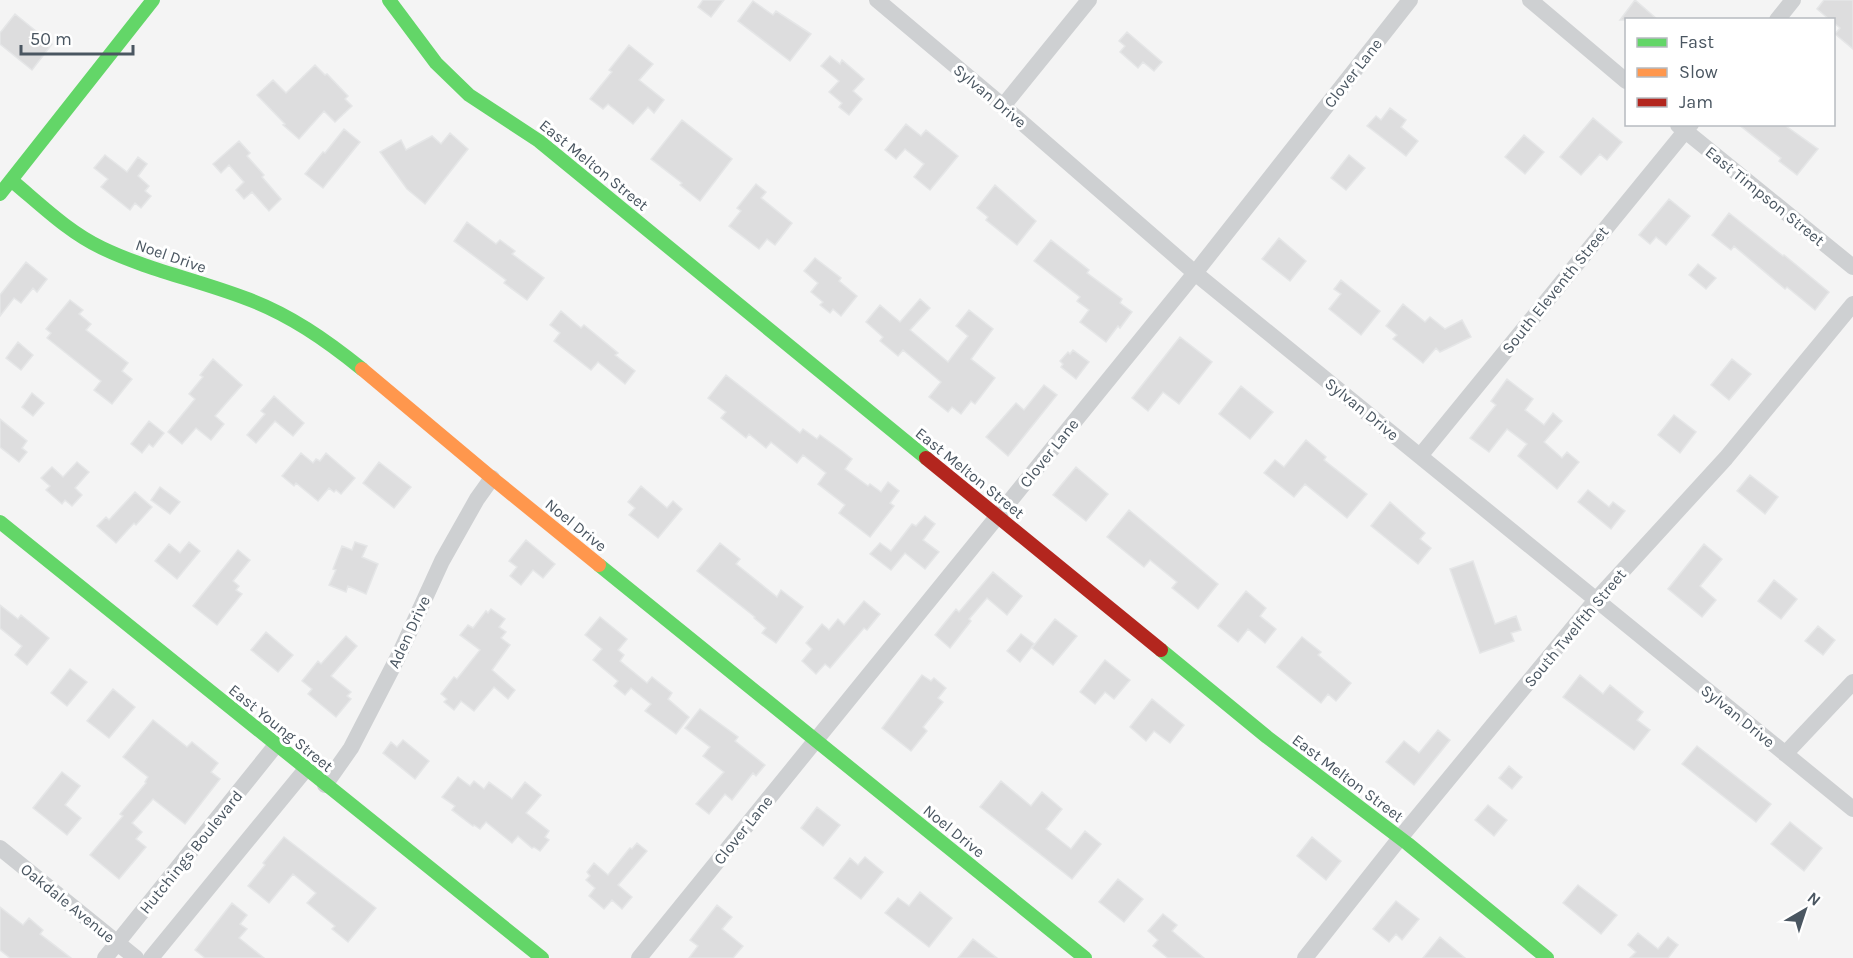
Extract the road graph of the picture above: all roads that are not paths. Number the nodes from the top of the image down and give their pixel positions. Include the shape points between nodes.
1 (153, 0) edge
2 (389, 0) edge
3 (878, 0) edge
4 (1089, 0) edge
5 (1410, 0) edge
6 (1530, 0) edge
7 (1793, 0) edge
8 (1779, 18) edge
9 (1625, 80) edge
10 (1003, 106) junction
11 (1685, 127) edge
12 (11, 180) junction
13 (0, 194) edge
14 (1853, 267) edge
15 (1195, 273) junction
16 (1853, 304) edge
17 (1420, 456) junction
18 (492, 478) junction
19 (998, 517) junction
20 (0, 522) edge
21 (1595, 601) junction
22 (1853, 682) edge
23 (815, 740) junction
24 (276, 745) junction
25 (1785, 754) junction
26 (306, 769) junction
27 (325, 784) junction
28 (1853, 809) edge
29 (1400, 838) junction
30 (0, 848) edge
31 (117, 943) junction
32 (105, 958) edge
33 (136, 958) edge
34 (151, 958) edge
35 (542, 958) edge
36 (639, 958) edge
37 (1085, 958) edge
38 (1305, 958) edge
39 (1547, 958) edge

1 - 12 street
2 - 19 street, East Melton Street via 442,70 462,89 539,141
3 - 10 street, Sylvan Drive
4 - 10 street
5 - 15 street, Clover Lane
6 - 9 street
7 - 8 street
10 - 15 street, Sylvan Drive
11 - 14 street, East Timpson Street
11 - 17 street, South Eleventh Street
12 - 13 street
12 - 18 street, Noel Drive via 78,234 102,248 246,298 315,333 391,391
15 - 17 street, Sylvan Drive
15 - 19 street, Clover Lane
16 - 21 street, South Twelfth Street via 1726,458
17 - 21 street, Sylvan Drive
18 - 23 street, Noel Drive
18 - 27 street, Aden Drive via 442,561 351,748
19 - 23 street, Clover Lane
19 - 29 street, East Melton Street via 1267,737
20 - 24 street, East Young Street
21 - 25 street, Sylvan Drive
21 - 29 street, South Twelfth Street
22 - 25 street
23 - 36 street, Clover Lane
23 - 37 street, Noel Drive
24 - 26 street, East Young Street
24 - 31 street, Hutchings Boulevard
25 - 28 street, Sylvan Drive
26 - 27 street, East Young Street
26 - 34 street
27 - 35 street, East Young Street
29 - 38 street, South Twelfth Street
29 - 39 street, East Melton Street
30 - 31 street, Oakdale Avenue
31 - 32 street, Hutchings Boulevard
31 - 33 street, Oakdale Avenue

